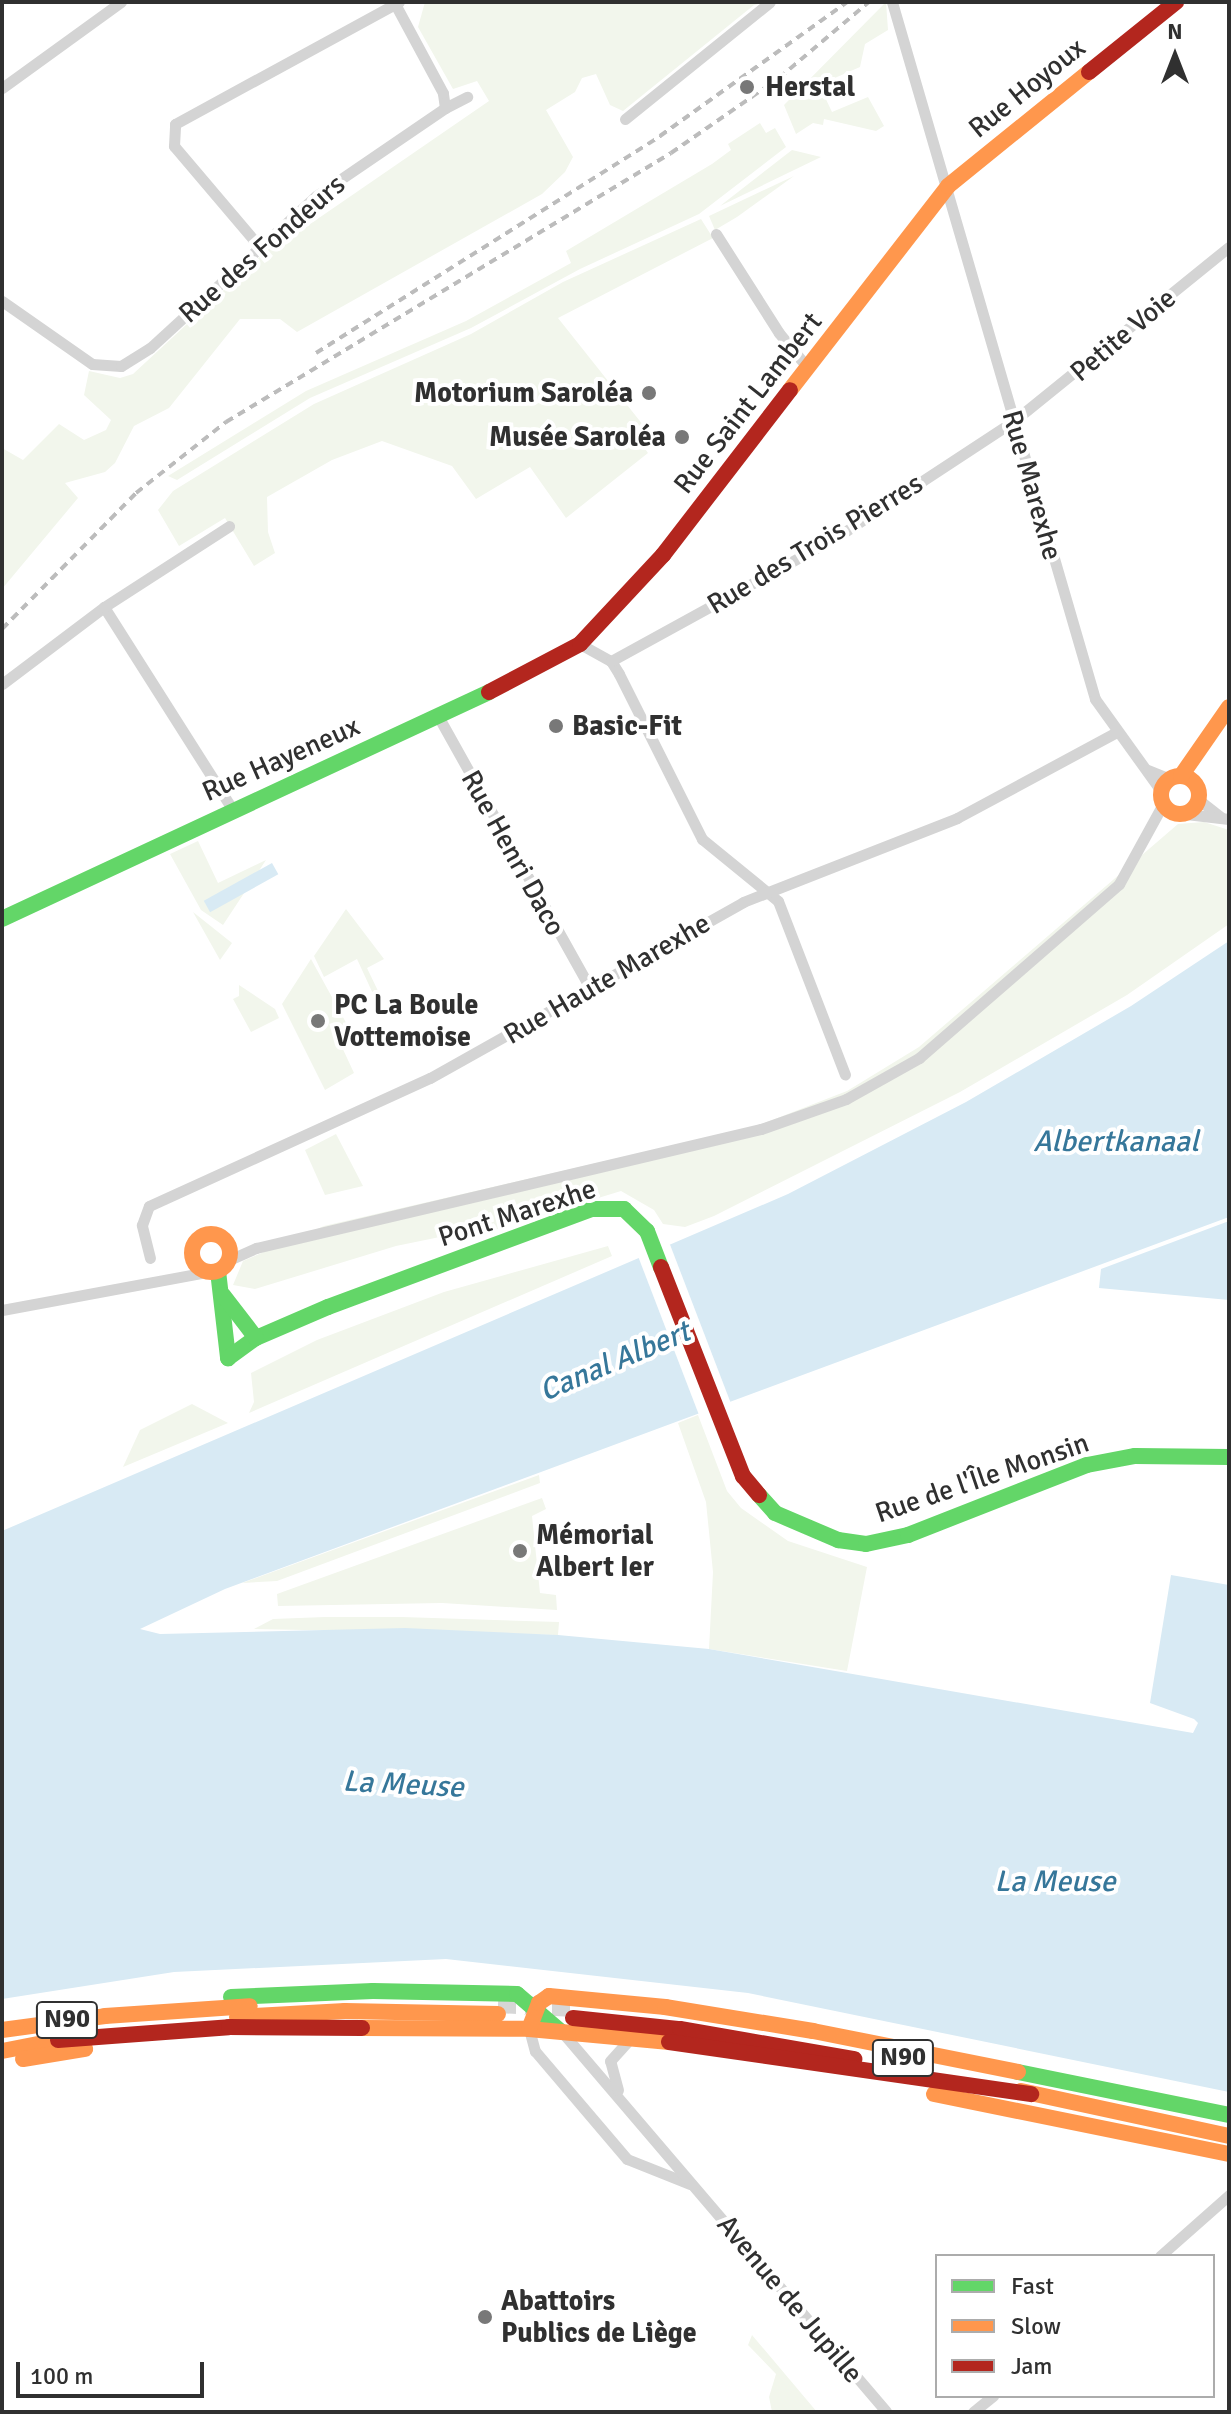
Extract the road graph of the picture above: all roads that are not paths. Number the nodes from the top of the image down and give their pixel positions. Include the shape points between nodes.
1 (121, 2) edge
2 (770, 2) edge
3 (892, 2) edge
4 (1176, 2) edge
5 (397, 3) edge
6 (2, 88) edge
7 (467, 97) dead end
8 (445, 108) junction
9 (625, 119) dead end
10 (948, 186) junction
11 (716, 234) dead end
12 (258, 245) junction
13 (1229, 247) edge
14 (2, 301) edge
15 (808, 368) junction
16 (1015, 420) junction
17 (229, 526) dead end
18 (104, 607) junction
19 (580, 644) junction
20 (611, 661) junction
21 (2, 684) edge
22 (1229, 707) edge
23 (438, 716) junction
24 (1115, 733) junction
25 (1169, 788) junction
26 (1199, 800) junction
27 (232, 809) junction
28 (1186, 814) junction
29 (1225, 818) edge
30 (767, 890) junction
31 (2, 919) edge
32 (590, 988) junction
33 (845, 1075) dead end
34 (150, 1258) dead end
35 (218, 1267) junction
36 (223, 1295) junction
37 (2, 1310) edge
38 (256, 1338) junction
39 (717, 1418) joint
40 (1229, 1457) edge
41 (537, 2008) junction
42 (133, 2013) junction
43 (274, 2028) junction
44 (529, 2029) junction
45 (2, 2030) edge
46 (560, 2031) junction
47 (633, 2037) junction
48 (58, 2040) junction
49 (2, 2051) edge
50 (2, 2062) edge
51 (818, 2066) junction
52 (1031, 2094) junction
53 (624, 2101) junction
54 (1229, 2114) edge
55 (1229, 2123) edge
56 (1229, 2136) edge
57 (1229, 2154) edge
58 (694, 2186) junction
59 (1229, 2195) edge
60 (1162, 2254) edge
61 (990, 2398) edge
62 (886, 2412) edge
63 (973, 2412) edge

1 - 6 street
2 - 9 street
3 - 10 street, Rue Marexhe
4 - 10 main road, Rue Hoyoux
5 - 8 street via 443,93
5 - 12 street via 175,124 174,146
7 - 8 street, Rue des Fondeurs
8 - 12 street, Rue des Fondeurs via 316,196
10 - 15 main road, Rue Saint Lambert
10 - 16 street, Rue Marexhe
11 - 15 street via 779,333
12 - 14 street, Rue des Fondeurs via 150,348 121,366 92,364
13 - 16 street, Petite Voie
15 - 19 main road, Rue Saint Lambert via 663,555
16 - 20 street, Rue des Trois Pierres via 840,535
16 - 24 street, Rue Marexhe via 1095,699
17 - 18 street
18 - 21 street
18 - 27 street
19 - 20 street
19 - 23 main road, Rue Hayeneux
20 - 30 street via 702,839
22 - 25 main road
23 - 27 main road, Rue Hayeneux
23 - 32 street, Rue Henri Daco
24 - 25 street, Rue Marexhe
24 - 30 street, Rue Haute Marexhe via 957,818
25 - 26 main road via 1193,781
25 - 28 main road via 1172,813
25 - 35 street via 1119,884 919,1058 846,1099 761,1129 256,1248
26 - 28 main road
26 - 29 street
27 - 31 main road, Rue Hayeneux
28 - 29 street
30 - 32 street, Rue Haute Marexhe
30 - 33 street via 778,901
32 - 34 street, Rue Haute Marexhe via 405,1091 149,1206 142,1225
35 - 36 main road
35 - 37 street
36 - 38 main road
36 - 38 main road, Pont Marexhe via 228,1358
38 - 39 main road, Pont Marexhe via 592,1209 624,1209 649,1235
39 - 40 main road, Rue de l'Île Monsin via 733,1461 775,1513 795,1526 866,1544 908,1535 1087,1465 1135,1456
41 - 42 main road via 517,1994 357,1991 221,1998
41 - 44 main road
41 - 46 main road
41 - 54 main road, N90 via 549,1996 705,2012
42 - 45 main road, N90
42 - 48 main road, N90 via 341,2002 498,2009 266,2015
43 - 44 main road
43 - 48 main road
43 - 50 main road
44 - 46 main road
44 - 58 street, Avenue de Jupille via 535,2051 627,2159
46 - 47 main road
46 - 53 street, Avenue de Jupille
47 - 51 main road
47 - 53 street, Avenue de Jupille via 617,2049 609,2066
48 - 49 main road, N90
51 - 52 main road
51 - 57 main road, N90
52 - 55 main road, N90 via 574,2013 748,2030
52 - 56 main road, N90
53 - 58 street, Avenue de Jupille
58 - 62 street, Avenue de Jupille
59 - 60 street
61 - 63 street

